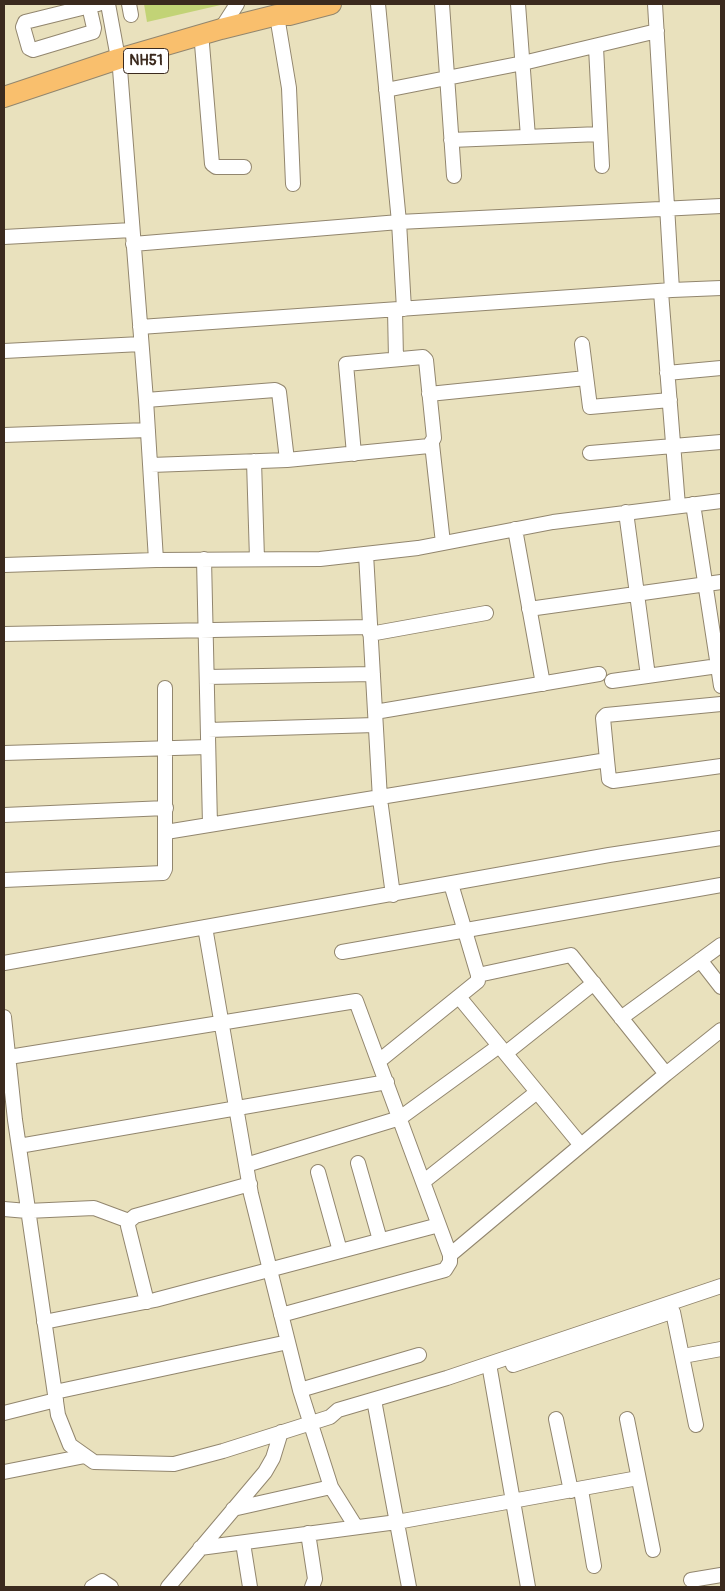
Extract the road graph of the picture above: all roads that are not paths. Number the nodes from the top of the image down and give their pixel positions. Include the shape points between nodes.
1 (108, 4) edge
2 (237, 4) edge
3 (331, 4) edge
4 (378, 4) edge
5 (442, 4) edge
6 (518, 4) edge
7 (655, 4) edge
8 (94, 5) edge
9 (284, 12) edge
10 (221, 28) junction
11 (657, 31) junction
12 (202, 44) junction
13 (596, 47) junction
14 (523, 63) junction
15 (118, 64) junction
16 (447, 78) junction
17 (386, 90) junction
18 (4, 97) edge
19 (4, 109) edge
20 (600, 134) junction
21 (528, 137) junction
22 (451, 140) junction
23 (244, 166) dead end
24 (602, 166) dead end
25 (454, 176) dead end
26 (293, 184) dead end
27 (721, 206) edge
28 (668, 209) junction
29 (399, 222) junction
30 (4, 237) edge
31 (133, 237) junction
32 (721, 288) edge
33 (666, 291) junction
34 (400, 310) junction
35 (140, 327) junction
36 (141, 344) junction
37 (582, 344) dead end
38 (4, 351) edge
39 (396, 358) junction
40 (721, 368) edge
41 (668, 373) junction
42 (586, 378) junction
43 (429, 394) junction
44 (146, 400) junction
45 (670, 400) junction
46 (148, 430) junction
47 (4, 435) edge
48 (721, 442) edge
49 (432, 444) junction
50 (673, 447) junction
51 (590, 453) dead end
52 (354, 454) junction
53 (287, 460) junction
54 (254, 462) junction
55 (150, 465) junction
56 (721, 501) edge
57 (693, 504) junction
58 (678, 506) junction
59 (626, 512) junction
60 (515, 529) junction
61 (444, 543) junction
62 (366, 554) junction
63 (204, 559) junction
64 (257, 559) junction
65 (156, 560) junction
66 (4, 565) edge
67 (721, 582) edge
68 (706, 584) junction
69 (637, 594) junction
70 (529, 609) junction
71 (486, 612) dead end
72 (205, 628) junction
73 (370, 630) junction
74 (4, 634) edge
75 (718, 666) junction
76 (373, 674) junction
77 (599, 674) dead end
78 (207, 676) junction
79 (648, 676) junction
80 (612, 681) dead end
81 (543, 684) junction
82 (721, 686) edge
83 (165, 688) dead end
84 (721, 704) edge
85 (375, 719) junction
86 (208, 730) junction
87 (208, 747) junction
88 (166, 748) junction
89 (4, 753) edge
90 (608, 760) junction
91 (721, 766) edge
92 (380, 799) junction
93 (166, 808) junction
94 (4, 815) edge
95 (210, 825) junction
96 (166, 832) junction
97 (721, 838) edge
98 (4, 880) edge
99 (451, 884) junction
100 (721, 885) edge
101 (394, 895) junction
102 (205, 927) junction
103 (465, 932) junction
104 (721, 945) edge
105 (342, 952) dead end
106 (700, 960) junction
107 (4, 963) edge
108 (478, 975) junction
109 (594, 983) junction
110 (721, 987) edge
111 (460, 997) junction
112 (4, 1016) edge
113 (621, 1018) junction
114 (221, 1022) junction
115 (721, 1030) edge
116 (6, 1043) edge
117 (502, 1050) junction
118 (9, 1057) junction
119 (379, 1060) junction
120 (666, 1074) junction
121 (387, 1082) junction
122 (537, 1092) junction
123 (236, 1108) junction
124 (400, 1118) junction
125 (9, 1121) edge
126 (580, 1144) junction
127 (19, 1146) junction
128 (358, 1163) dead end
129 (246, 1165) junction
130 (318, 1172) dead end
131 (423, 1182) junction
132 (250, 1184) junction
133 (4, 1209) edge
134 (27, 1211) junction
135 (129, 1221) junction
136 (439, 1225) junction
137 (380, 1240) junction
138 (340, 1250) junction
139 (450, 1255) junction
140 (270, 1269) junction
141 (721, 1286) edge
142 (721, 1295) edge
143 (147, 1302) junction
144 (673, 1312) junction
145 (281, 1316) junction
146 (44, 1322) junction
147 (288, 1342) junction
148 (721, 1349) edge
149 (419, 1355) dead end
150 (683, 1356) junction
151 (489, 1368) junction
152 (300, 1390) junction
153 (55, 1396) junction
154 (375, 1403) junction
155 (4, 1413) edge
156 (627, 1419) dead end
157 (556, 1420) dead end
158 (310, 1424) junction
159 (696, 1425) dead end
160 (281, 1432) junction
161 (85, 1456) junction
162 (4, 1472) edge
163 (638, 1478) junction
164 (331, 1487) junction
165 (576, 1491) junction
166 (513, 1500) junction
167 (233, 1509) junction
168 (397, 1522) junction
169 (356, 1527) junction
170 (308, 1533) junction
171 (243, 1543) junction
172 (200, 1548) junction
173 (653, 1550) dead end
174 (594, 1566) dead end
175 (721, 1575) edge
176 (688, 1584) edge
177 (92, 1587) edge
178 (111, 1587) edge
179 (168, 1587) edge
180 (250, 1587) edge
181 (312, 1587) edge
182 (409, 1587) edge
183 (528, 1587) edge

1 - 15 street
2 - 10 street
3 - 9 highway, NH51
4 - 17 street
5 - 16 street
6 - 14 street
7 - 11 street
8 - 8 street via 25,22 23,27 29,48 33,50 93,32
9 - 10 highway, NH51
9 - 12 highway, NH51
9 - 26 street
10 - 15 highway, NH51
11 - 13 street
11 - 28 street
12 - 15 highway, NH51
12 - 23 street via 212,164 216,167
13 - 14 street
13 - 20 street
14 - 16 street
14 - 21 street
15 - 18 highway, NH51
15 - 19 highway, NH51
15 - 31 street
16 - 17 street
16 - 22 street
17 - 29 street
20 - 21 street
20 - 24 street
21 - 22 street
22 - 25 street
27 - 28 street
28 - 29 street
28 - 33 street
29 - 31 street
29 - 34 street
30 - 31 street
31 - 35 street
32 - 33 street
33 - 34 street
33 - 41 street
34 - 35 street
34 - 39 street
35 - 36 street
36 - 38 street
36 - 44 street
37 - 42 street
39 - 43 street via 423,357 426,360
39 - 52 street via 346,364
40 - 41 street
41 - 45 street
42 - 43 street
42 - 45 street via 590,407
43 - 49 street
44 - 46 street
44 - 53 street via 275,390 279,392
45 - 50 street
46 - 47 street
46 - 55 street
48 - 50 street
49 - 52 street
49 - 61 street
50 - 51 street
50 - 58 street
52 - 53 street
53 - 54 street
54 - 55 street
54 - 64 street
55 - 65 street
56 - 57 street
57 - 58 street
57 - 68 street
58 - 59 street
59 - 60 street
59 - 69 street
60 - 61 street
60 - 70 street
61 - 62 street
62 - 64 street via 320,559
62 - 73 street
63 - 64 street
63 - 65 street
63 - 72 street
65 - 66 street
67 - 68 street
68 - 69 street
68 - 75 street
69 - 70 street
69 - 79 street
70 - 81 street
71 - 73 street
72 - 73 street
72 - 74 street
72 - 78 street
73 - 76 street
75 - 79 street
75 - 82 street
76 - 78 street
76 - 85 street
77 - 81 street
78 - 86 street
79 - 80 street
81 - 85 street
83 - 88 street
84 - 90 street via 606,715 603,718
85 - 86 street
85 - 92 street
86 - 87 street
87 - 88 street
87 - 95 street
88 - 89 street
88 - 93 street
90 - 91 street via 609,779 613,781
90 - 92 street
92 - 95 street
92 - 101 street
93 - 94 street
93 - 96 street
95 - 96 street
96 - 98 street via 165,869 160,875
97 - 99 street
99 - 101 street
99 - 103 street
100 - 103 street
101 - 102 street
102 - 107 street
102 - 114 street
103 - 105 street
103 - 108 street
104 - 106 street
106 - 110 street
106 - 113 street
108 - 109 street via 566,954 574,956
108 - 111 street via 478,981
109 - 113 street
109 - 117 street
111 - 117 street
111 - 119 street
112 - 116 street
113 - 120 street
114 - 118 street
114 - 119 street via 356,1001
114 - 123 street
115 - 120 street
116 - 118 street
117 - 122 street
117 - 124 street
118 - 125 street
119 - 121 street
120 - 126 street
121 - 123 street
121 - 124 street
122 - 126 street
122 - 131 street
123 - 127 street
123 - 129 street
124 - 129 street
124 - 131 street
125 - 127 street
126 - 139 street
127 - 134 street
128 - 137 street
129 - 132 street
130 - 138 street
131 - 136 street
132 - 135 street via 135,1216
132 - 140 street
133 - 134 street
134 - 135 street via 94,1208
134 - 146 street
135 - 143 street
136 - 137 street
136 - 139 street
137 - 138 street
138 - 140 street
139 - 145 street via 445,1270
140 - 143 street
140 - 145 street
141 - 151 street
142 - 144 street
143 - 146 street
144 - 150 street
144 - 151 street via 546,1355
145 - 147 street
146 - 153 street
147 - 152 street
147 - 153 street
148 - 150 street
149 - 152 street
150 - 159 street
151 - 154 street
151 - 166 street
152 - 158 street
153 - 155 street
153 - 161 street via 58,1415 70,1445
154 - 158 street via 338,1410 330,1417
154 - 168 street
156 - 163 street
157 - 165 street
158 - 160 street
158 - 164 street
160 - 161 street via 174,1464 94,1462
160 - 167 street via 273,1458
161 - 162 street
163 - 165 street
163 - 173 street
164 - 167 street
164 - 169 street
165 - 166 street
165 - 174 street
166 - 168 street
166 - 183 street
167 - 172 street
168 - 169 street
168 - 182 street
169 - 170 street
170 - 171 street
170 - 181 street via 315,1579
171 - 172 street
171 - 180 street
172 - 179 street
175 - 176 street
177 - 178 street via 102,1581

